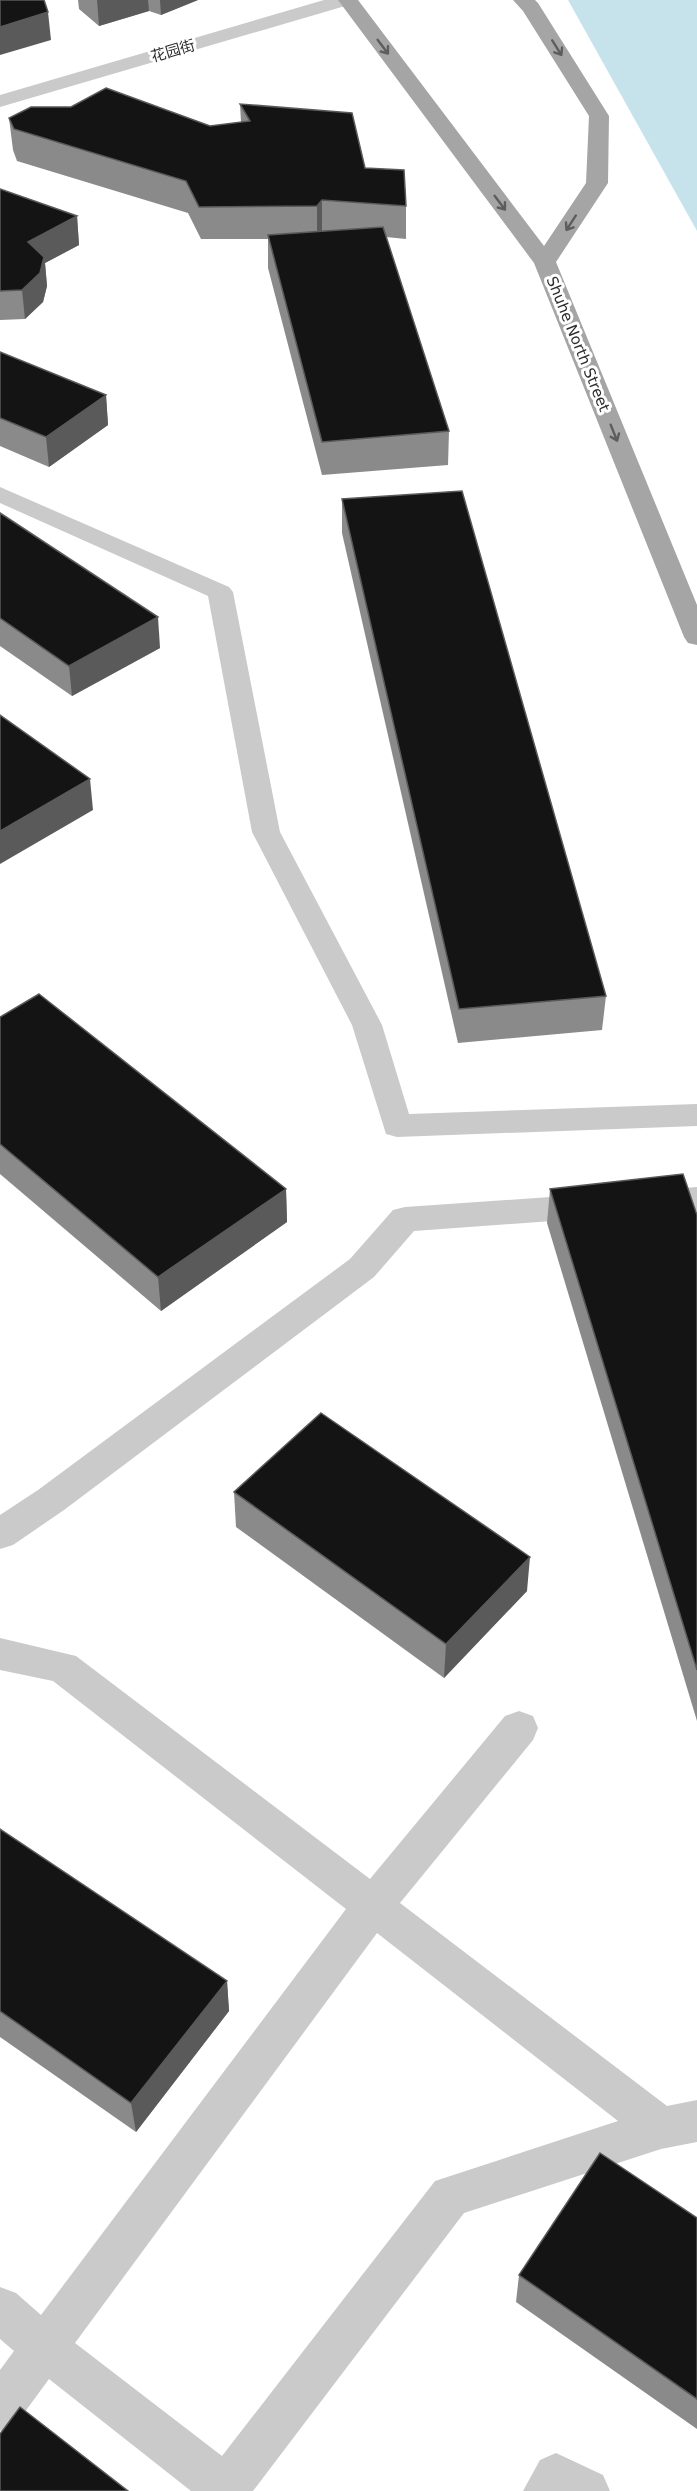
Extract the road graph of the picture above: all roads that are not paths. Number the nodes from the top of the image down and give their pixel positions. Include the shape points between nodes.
1 (347, 0) edge
2 (524, 0) edge
3 (0, 101) edge
4 (545, 262) junction
5 (0, 494) edge
6 (697, 637) edge
7 (697, 1115) edge
8 (697, 1200) edge
9 (0, 1534) edge
10 (0, 1654) edge
11 (519, 1728) dead end
12 (371, 1908) junction
13 (679, 2125) edge
14 (0, 2309) edge
15 (45, 2348) junction
16 (0, 2408) edge
17 (227, 2490) edge
18 (546, 2491) edge
19 (587, 2491) edge

1 - 3 street, 花园街
1 -> 4 main road
2 -> 4 main road, Shuhe North Street via 599,116 597,183
4 -> 6 main road, Shuhe North Street
5 - 7 street via 220,592 266,832 367,1025 397,1126
8 - 9 street via 405,1219 362,1268
10 - 12 street via 63,1667
11 - 12 street
12 - 13 street
12 - 15 street
13 - 17 street via 450,2196
14 - 15 street
15 - 16 street
15 - 17 street
18 - 19 street via 556,2476

